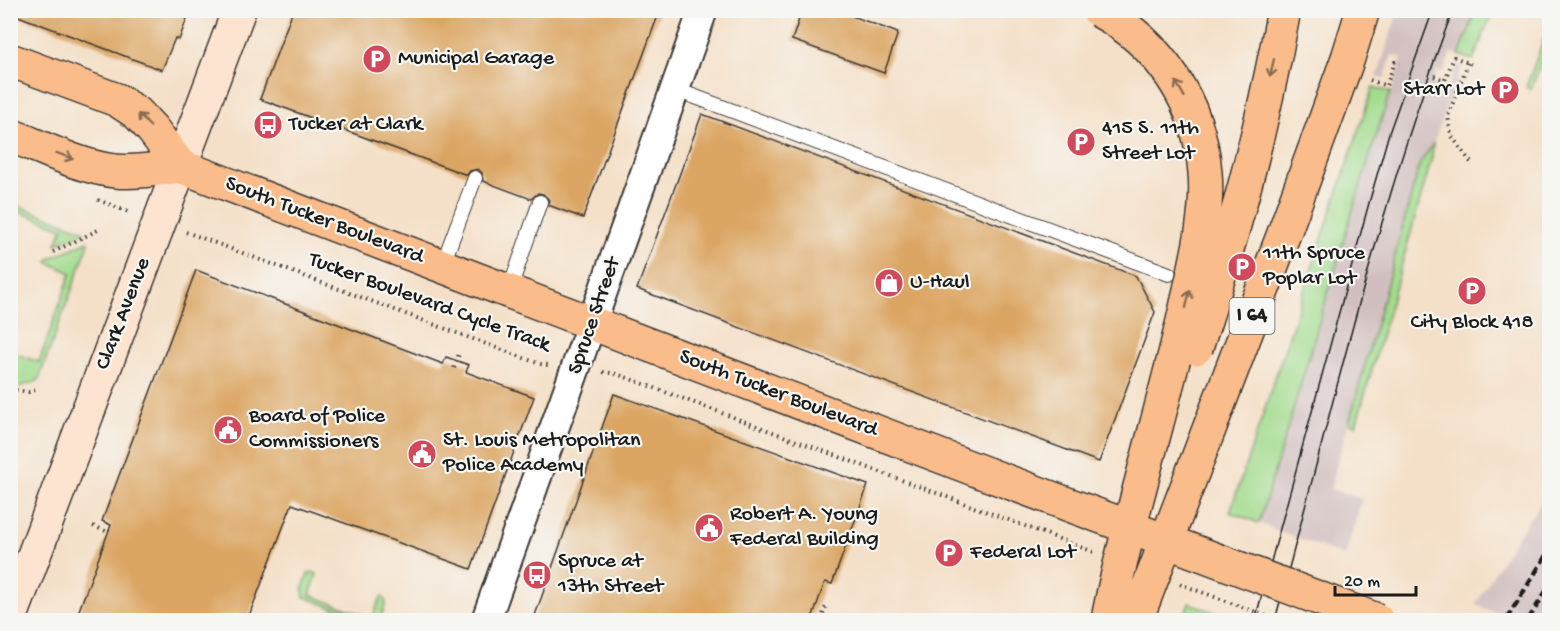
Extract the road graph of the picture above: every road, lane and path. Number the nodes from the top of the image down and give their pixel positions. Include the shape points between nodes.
1 (239, 10) edge
2 (703, 10) edge
3 (1098, 10) edge
4 (1284, 10) edge
5 (1355, 10) edge
6 (1363, 10) edge
7 (10, 60) edge
8 (1400, 64) dead end
9 (1434, 76) dead end
10 (1365, 79) dead end
11 (675, 89) junction
12 (10, 135) edge
13 (1472, 164) dead end
14 (180, 166) junction
15 (475, 178) dead end
16 (92, 198) dead end
17 (540, 202) dead end
18 (159, 223) junction
19 (100, 230) dead end
20 (53, 252) dead end
21 (442, 266) junction
22 (1169, 274) dead end
23 (509, 291) junction
24 (593, 323) junction
25 (459, 354) dead end
26 (454, 368) dead end
27 (577, 369) junction
28 (10, 389) edge
29 (39, 389) dead end
30 (974, 507) dead end
31 (93, 526) dead end
32 (108, 532) dead end
33 (826, 606) dead end
34 (10, 619) edge
35 (486, 621) edge
36 (821, 621) edge
37 (1108, 621) edge
38 (1131, 621) edge
39 (1136, 621) edge
40 (1377, 621) edge

1 - 14 street, Clark Avenue
2 - 11 street, Spruce Street
37 -> 3 main road, bridge via 1115,578 1192,282 1205,173 1192,115 1166,67 1144,42
4 -> 38 main road, bridge via 1236,221 1154,475 1135,568
5 - 38 main road, I 64, bridge via 1278,237
6 - 39 main road, I 64, bridge via 1283,236
14 -> 7 main road via 137,113 117,100
8 - 10 path via 1395,62 1386,86
9 - 13 path via 1445,80 1454,57 1470,63 1448,116 1451,135
11 - 22 lane
11 - 24 street, Spruce Street
12 -> 14 main road, South Tucker Boulevard via 114,171
14 - 18 street, Clark Avenue
14 - 21 main road, South Tucker Boulevard
15 - 21 lane
16 - 18 path, Tucker Boulevard Cycle Track
17 - 23 lane
18 - 27 path, Tucker Boulevard Cycle Track via 540,364
18 - 34 street, Clark Avenue
19 - 20 path
21 - 23 main road, South Tucker Boulevard
23 - 24 main road, South Tucker Boulevard
24 - 27 street, Spruce Street
24 - 40 main road, South Tucker Boulevard, bridge
25 - 26 path
27 - 30 path, Tucker Boulevard Cycle Track via 617,374
27 - 35 street, Spruce Street
28 - 29 path
31 - 32 path
33 - 36 path

